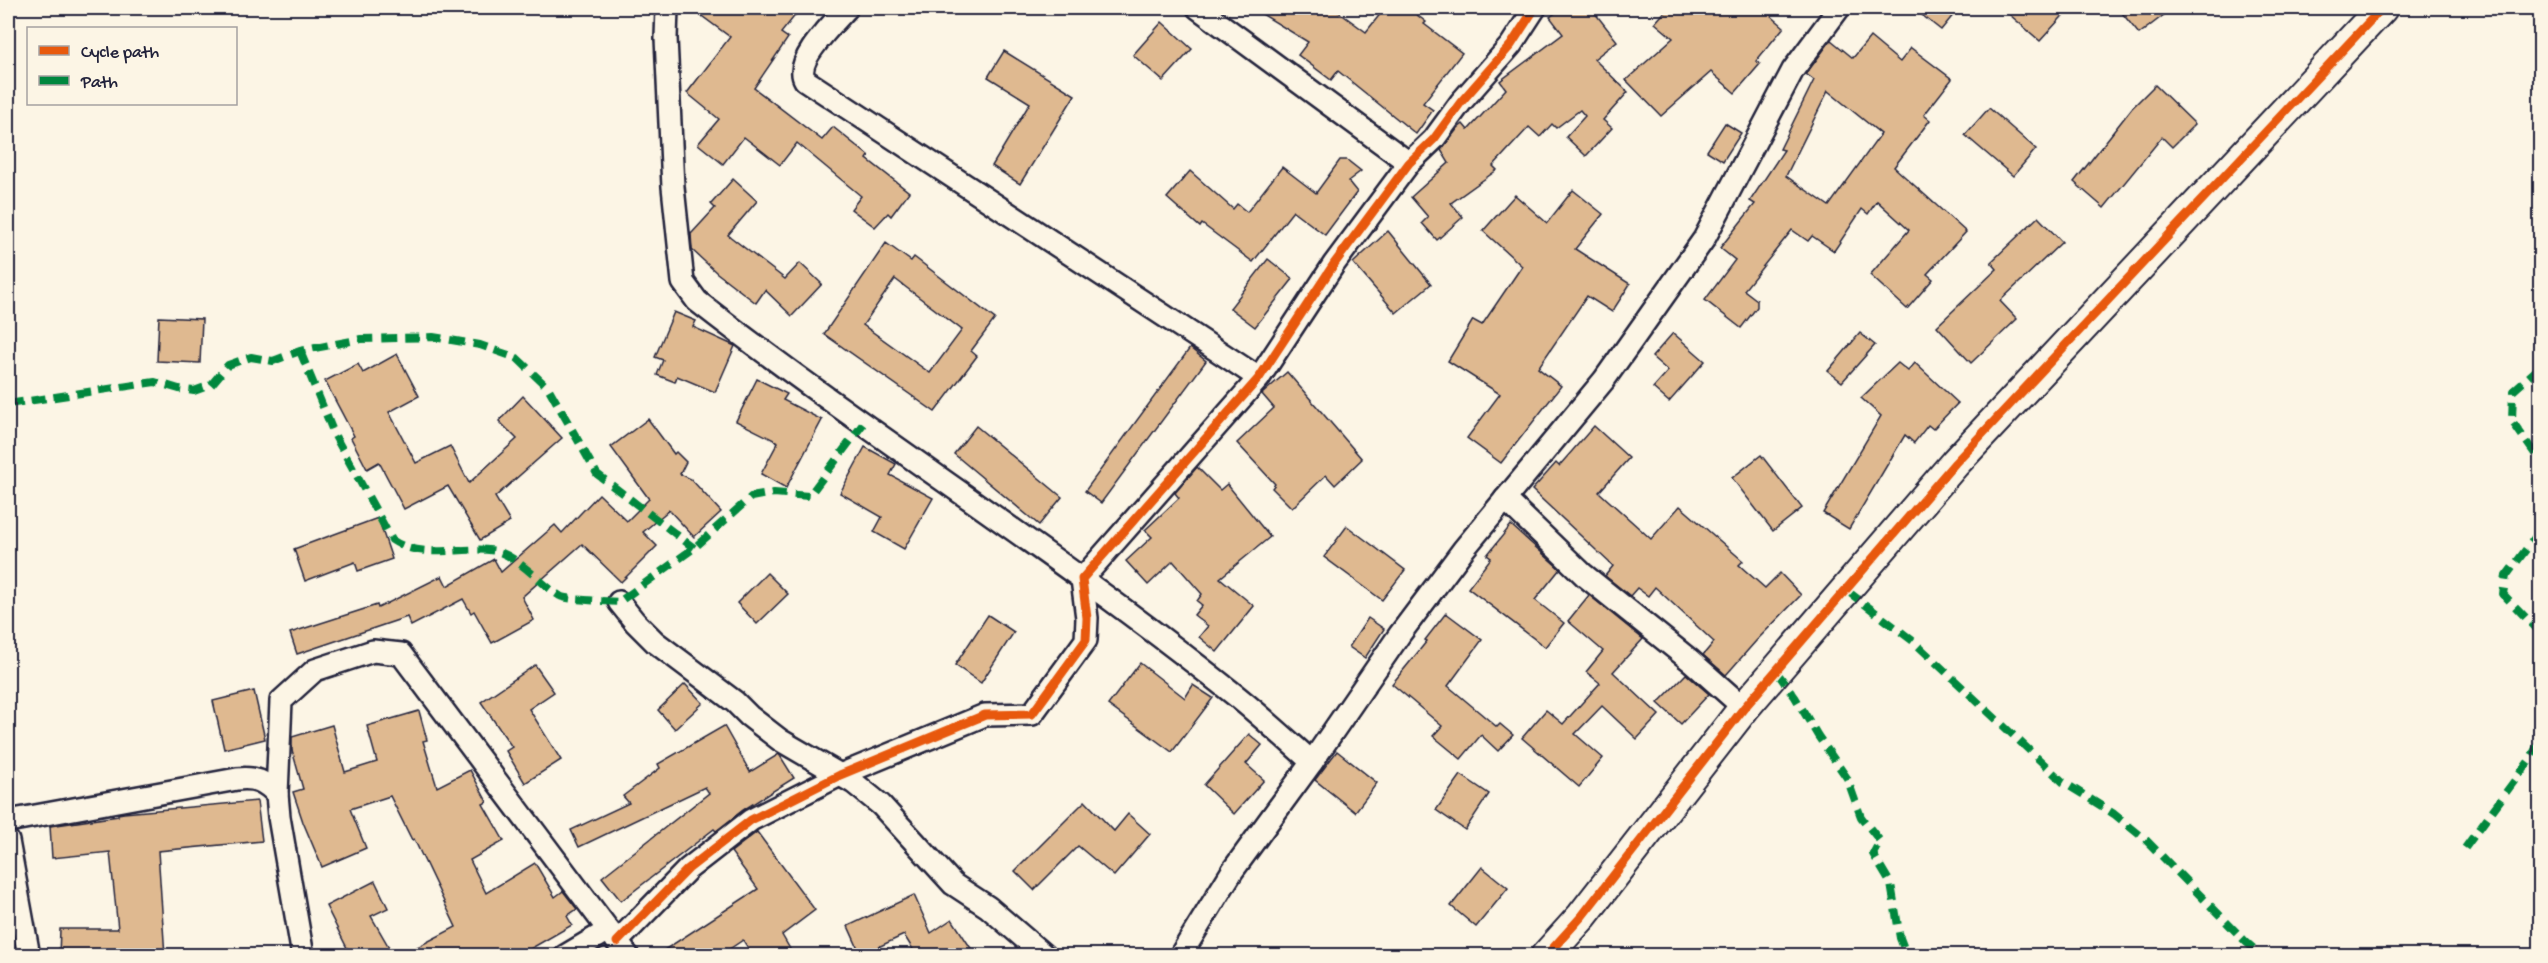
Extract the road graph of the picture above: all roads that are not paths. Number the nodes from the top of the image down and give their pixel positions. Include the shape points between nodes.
1 (667, 8) edge
2 (848, 8) edge
3 (1198, 8) edge
4 (1535, 8) edge
5 (1839, 8) edge
6 (2382, 8) edge
7 (1410, 163) junction
8 (1259, 378) junction
9 (1505, 499) junction
10 (1082, 579) junction
11 (619, 602) dead end
12 (1744, 708) junction
13 (1312, 762) junction
14 (840, 775) junction
15 (277, 794) junction
16 (8, 821) edge
17 (8, 841) edge
18 (618, 943) edge
19 (29, 956) edge
20 (303, 956) edge
21 (565, 956) edge
22 (1045, 956) edge
23 (1180, 956) edge
24 (1546, 956) edge

1 - 10 street via 673,187 683,282 697,301
2 - 8 street via 806,59 802,71 805,80
3 - 7 street
4 - 7 street via 1510,45
5 - 9 street via 1793,70 1704,239 1604,380
6 - 12 street via 1955,463
7 - 8 street via 1334,264
8 - 10 street
9 - 12 street via 1584,575
9 - 13 street via 1407,625
10 - 13 street via 1230,691
10 - 14 street via 1088,618 1086,640 1032,714 985,715
11 - 14 street via 655,642 749,716 780,740
12 - 24 street via 1582,916
13 - 23 street via 1233,870
14 - 18 street via 751,820 688,869
14 - 22 street via 881,805 952,884 988,907
15 - 16 street via 264,781 251,777
15 - 18 street via 281,702 315,670 373,651 401,654
15 - 20 street
17 - 19 street
18 - 21 street

